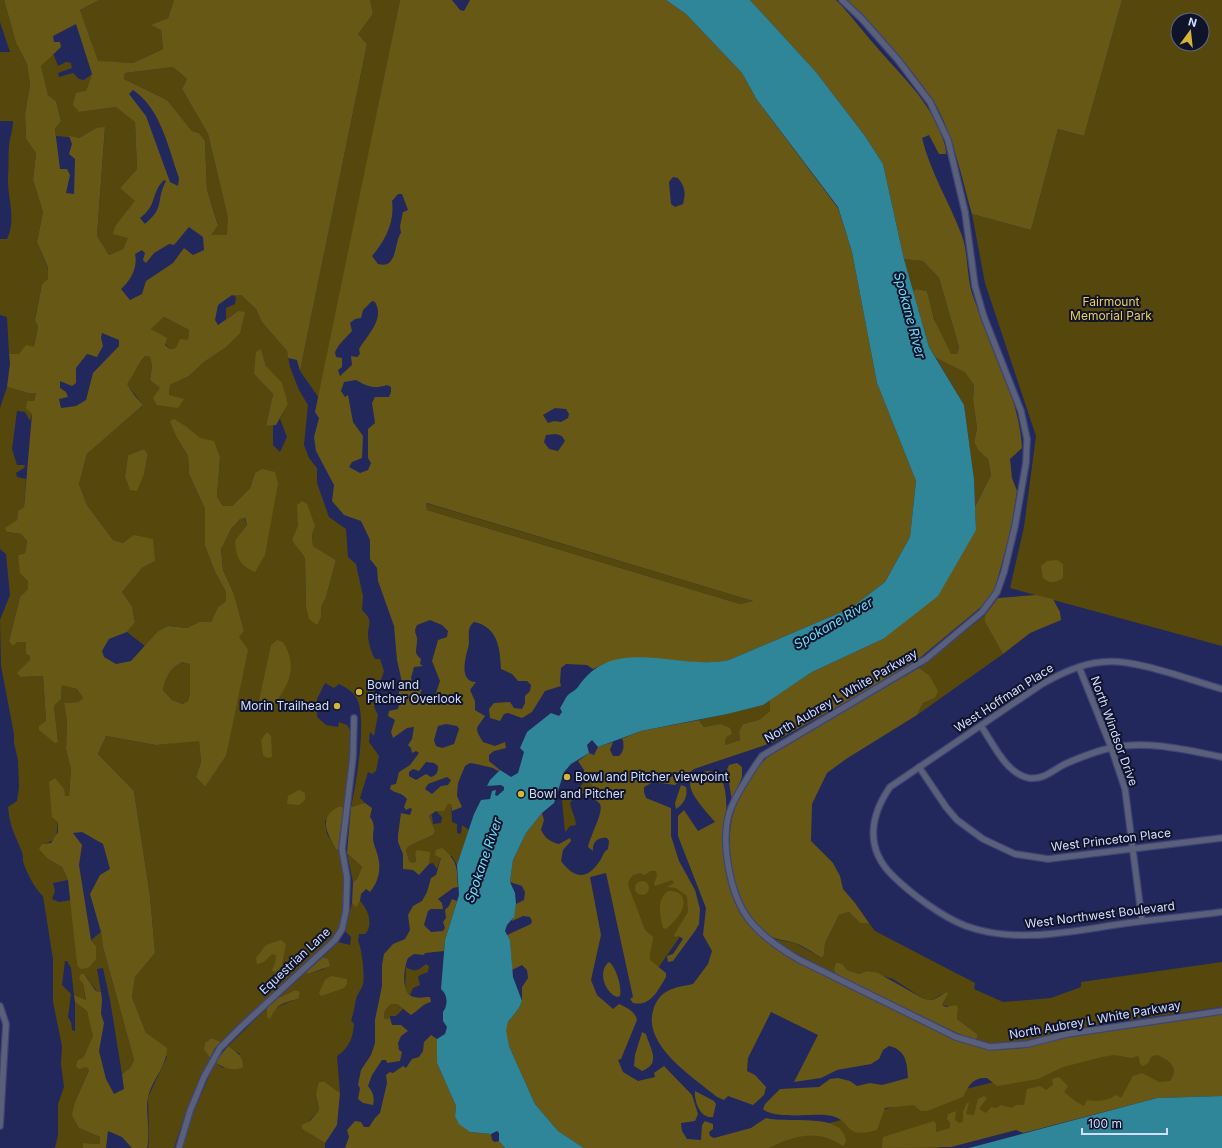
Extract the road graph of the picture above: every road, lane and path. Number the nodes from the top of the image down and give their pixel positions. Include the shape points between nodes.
1 (842, 0) edge
2 (1079, 667) junction
3 (1222, 689) edge
4 (354, 718) dead end
5 (981, 726) junction
6 (1111, 747) junction
7 (1222, 757) edge
8 (919, 767) junction
9 (1222, 838) edge
10 (1133, 848) junction
11 (1222, 912) edge
12 (1142, 921) junction
13 (0, 1006) edge
14 (1222, 1011) edge
15 (0, 1126) edge
16 (179, 1148) edge

1 - 14 street, North Aubrey L White Parkway via 898,60 930,102 948,140 965,212 975,286 984,317 1021,411 1027,439 1026,463 1004,572 997,592 982,612 926,659 762,756 745,780 730,810 726,845 730,877 740,909 760,933 798,959 956,1037 990,1047 1028,1044 1067,1034
2 - 3 street, West Hoffman Place via 1102,662 1128,662
2 - 5 street, West Hoffman Place via 1042,684
2 - 6 street, North Windsor Drive
4 - 16 street, Equestrian Lane via 353,757 342,849 347,878 346,912 342,929 336,940 220,1048 204,1077
5 - 6 street via 1010,767 1028,778 1049,775 1064,765
5 - 8 street, West Hoffman Place
6 - 7 street via 1147,745
6 - 10 street, North Windsor Drive via 1125,789
8 - 10 street, West Princeton Place via 957,820 983,839 1015,854 1048,859
8 - 12 street, West Northwest Boulevard via 890,787 880,802 874,821 873,843 883,865 923,901 965,926 990,933 1016,936
9 - 10 street, West Princeton Place
10 - 12 street, North Windsor Drive
11 - 12 street, West Northwest Boulevard
13 - 15 street via 6,1024

